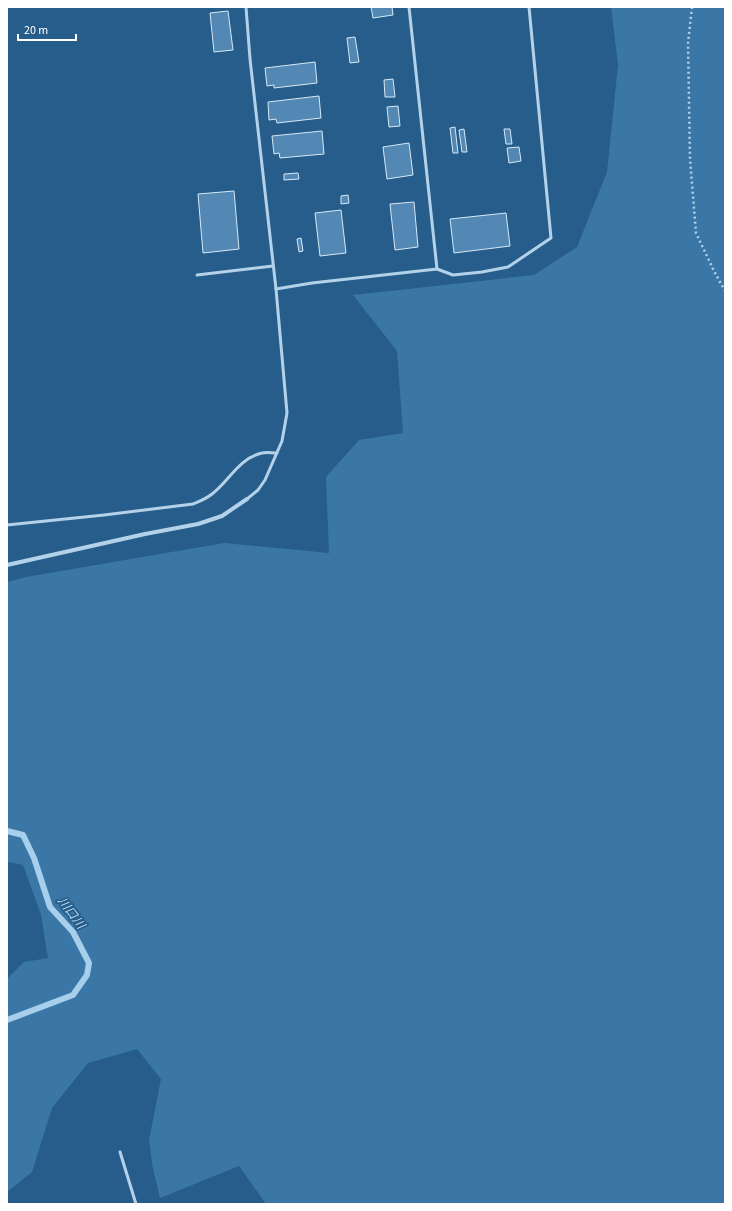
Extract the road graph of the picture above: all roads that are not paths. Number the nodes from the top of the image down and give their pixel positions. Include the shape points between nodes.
1 (246, 7) edge
2 (409, 7) edge
3 (529, 7) edge
4 (273, 266) junction
5 (436, 269) junction
6 (196, 275) dead end
7 (276, 289) junction
8 (277, 453) junction
9 (247, 499) joint
10 (7, 525) edge
11 (7, 565) edge
12 (120, 1152) dead end
13 (136, 1204) edge

1 - 4 lane
2 - 5 lane
3 - 5 lane via 551,238 508,267 452,275
4 - 6 lane
4 - 7 lane
5 - 7 lane
7 - 8 lane via 287,414
8 - 9 lane via 265,480
8 - 10 lane via 262,453 249,459 213,493 193,504
9 - 11 street via 222,516 198,524
12 - 13 lane

